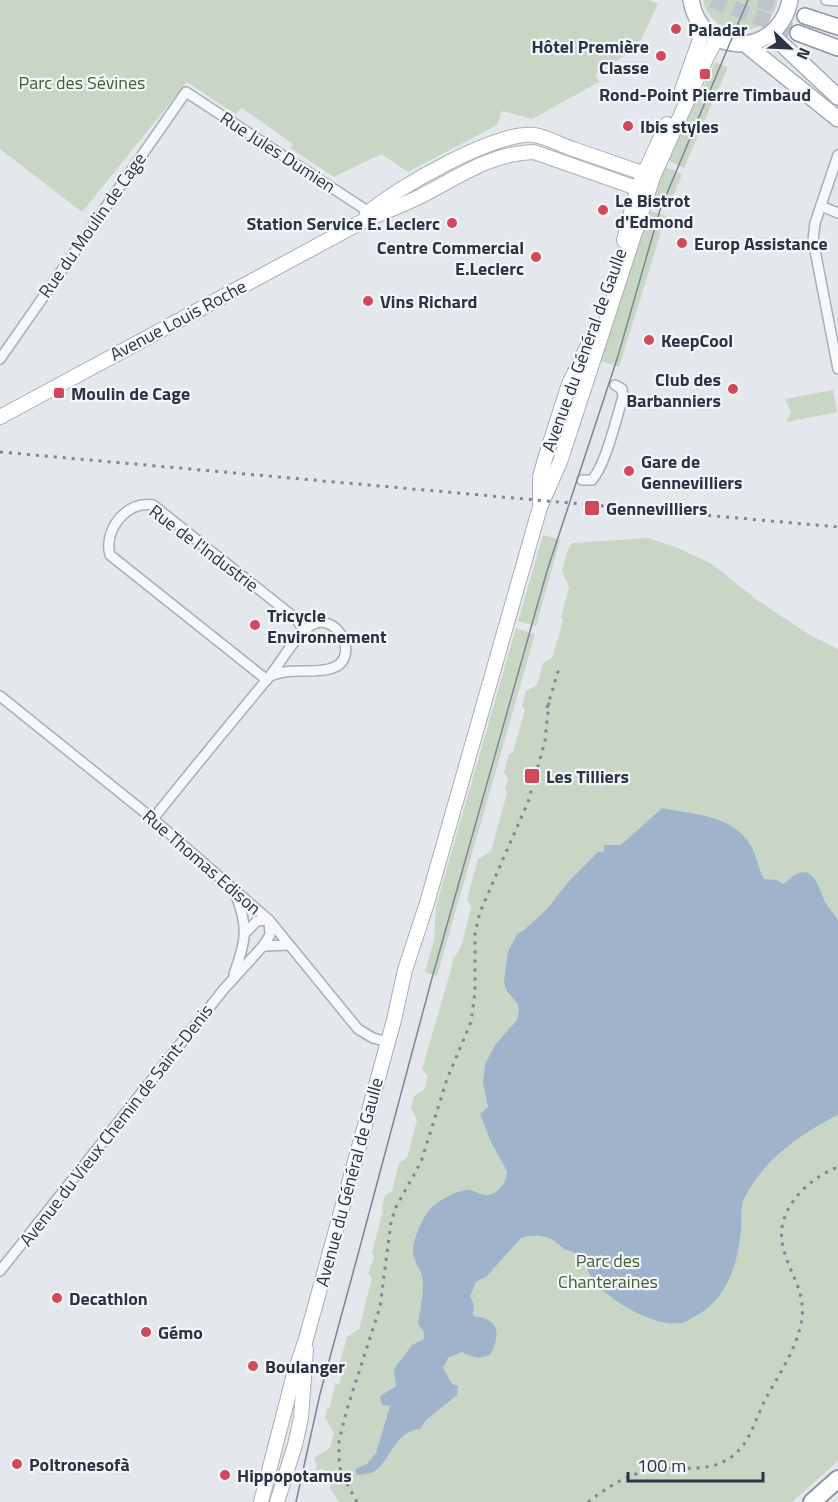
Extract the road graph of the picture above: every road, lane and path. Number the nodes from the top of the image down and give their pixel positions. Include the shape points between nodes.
1 (790, 0) edge
2 (826, 0) edge
3 (838, 1) edge
4 (688, 2) edge
5 (805, 16) tunnel mouth
6 (838, 27) edge
7 (704, 28) junction
8 (798, 33) tunnel mouth
9 (771, 34) junction
10 (717, 38) junction
11 (746, 44) junction
12 (838, 48) edge
13 (186, 92) joint
14 (838, 97) edge
15 (838, 119) edge
16 (838, 155) edge
17 (648, 175) junction
18 (642, 190) junction
19 (821, 206) junction
20 (369, 212) junction
21 (838, 213) edge
22 (357, 224) junction
23 (0, 359) edge
24 (838, 369) edge
25 (615, 385) dead end
26 (0, 417) edge
27 (582, 480) dead end
28 (304, 630) junction
29 (268, 678) junction
30 (0, 696) edge
31 (153, 819) junction
32 (234, 889) junction
33 (268, 920) junction
34 (245, 933) junction
35 (290, 945) junction
36 (263, 946) junction
37 (232, 980) junction
38 (388, 1042) junction
39 (0, 1271) edge
40 (304, 1344) junction
41 (272, 1462) junction
42 (288, 1466) junction
43 (838, 1479) edge
44 (261, 1502) edge
45 (277, 1502) edge
46 (812, 1502) edge

1 - 9 main road via 782,23
2 - 3 street
4 - 7 main road
5 - 6 main road
7 - 10 main road
7 - 17 main road, Avenue du Général de Gaulle
8 - 12 main road
9 - 11 main road
9 - 14 main road
10 - 11 main road
10 - 17 main road, Avenue du Général de Gaulle
11 - 15 main road
13 - 20 street, Rue Jules Dumien
13 - 23 street, Rue du Moulin de Cage
16 - 19 street
17 - 18 main road, Avenue du Général de Gaulle
17 - 20 main road, Avenue Louis Roche via 533,135 509,138 426,176
18 - 22 main road, Avenue Louis Roche via 534,152 519,152 489,159 417,198
18 - 38 main road, Avenue du Général de Gaulle via 548,472 427,903 425,933 414,973
19 - 21 street
19 - 24 street via 813,240
20 - 22 main road, Avenue Louis Roche
22 - 26 main road, Avenue Louis Roche
25 - 27 street via 622,389 623,397 602,463 592,480
28 - 29 street
28 - 29 street via 313,624 335,627 343,634 346,647 342,661 330,669 283,671
28 - 29 street, Rue de l'Industrie via 295,618 153,505 135,505 122,515 107,547 110,555
29 - 31 street
30 - 31 street, Rue Thomas Edison
31 - 32 street, Rue Thomas Edison
32 - 33 street, Rue Thomas Edison
32 - 34 street, Avenue du Vieux Chemin de Saint-Denis via 243,912
33 - 34 street via 258,921
33 - 35 street, Rue Thomas Edison
33 - 36 street via 270,935
34 - 37 street, Avenue du Vieux Chemin de Saint-Denis
35 - 36 street
35 - 38 street, Rue Thomas Edison via 358,1029
36 - 37 street, Avenue du Vieux Chemin de Saint-Denis
37 - 39 street, Avenue du Vieux Chemin de Saint-Denis
38 - 40 main road, Avenue du Général de Gaulle
40 - 41 main road, Avenue du Général de Gaulle
40 - 42 main road, Avenue du Général de Gaulle via 307,1353 303,1407
41 - 42 main road
41 - 44 main road, Avenue du Général de Gaulle
42 - 45 main road, Avenue du Général de Gaulle
43 - 46 highway

